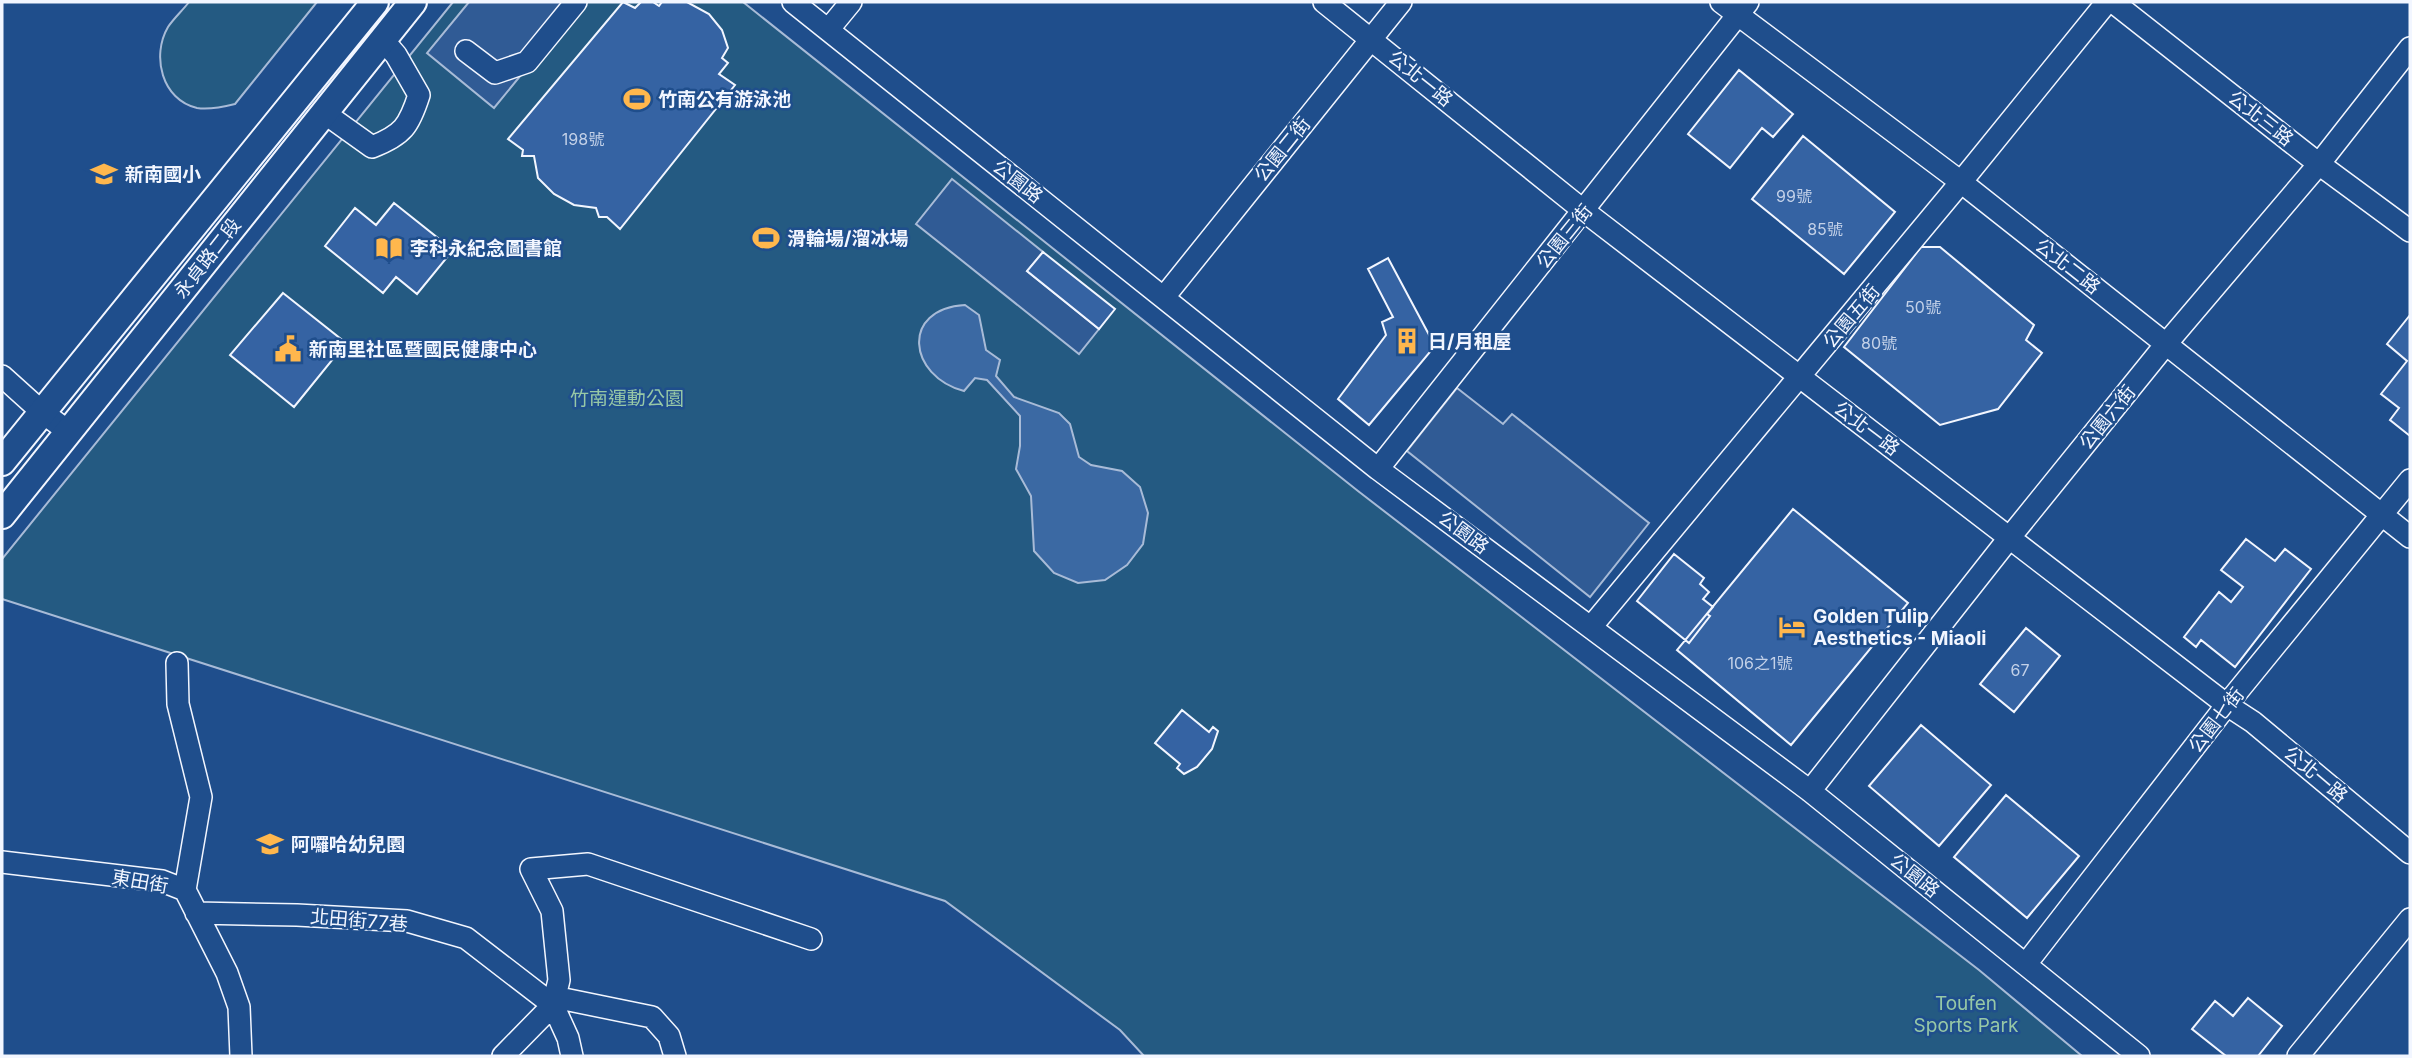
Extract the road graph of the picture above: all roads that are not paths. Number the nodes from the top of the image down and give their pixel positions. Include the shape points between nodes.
1 (374, 2) edge
2 (413, 2) edge
3 (576, 2) edge
4 (793, 2) edge
5 (851, 2) edge
6 (1324, 2) edge
7 (1401, 2) edge
8 (2107, 2) edge
9 (2113, 2) edge
10 (1736, 6) edge
11 (828, 30) junction
12 (1370, 38) junction
13 (383, 40) junction
14 (2410, 47) edge
15 (466, 51) dead end
16 (323, 112) junction
17 (2319, 164) junction
18 (1962, 182) junction
19 (1584, 211) junction
20 (2410, 232) edge
21 (1164, 296) junction
22 (2166, 344) junction
23 (1799, 375) junction
24 (2, 376) edge
25 (42, 412) junction
26 (69, 432) junction
27 (2, 462) edge
28 (1378, 469) junction
29 (2410, 480) edge
30 (2, 515) edge
31 (2382, 516) junction
32 (2010, 537) junction
33 (2410, 537) edge
34 (1591, 626) junction
35 (177, 663) dead end
36 (2227, 705) junction
37 (1810, 791) junction
38 (2410, 853) edge
39 (2, 862) edge
40 (185, 890) junction
41 (196, 913) junction
42 (2410, 919) edge
43 (811, 939) dead end
44 (2026, 964) junction
45 (553, 1005) junction
46 (241, 1056) edge
47 (503, 1056) edge
48 (572, 1056) edge
49 (675, 1056) edge
50 (2139, 1056) edge
51 (2298, 1056) edge

1 - 25 main road, 永貞路二段
2 - 13 main road, 永貞路二段
3 - 15 street via 527,62 495,74
4 - 11 street, 公園路
5 - 11 street
6 - 12 street, 公北一路
7 - 12 street, 公園二街
8 - 18 street, 公園五街
9 - 17 street, 公北三路
10 - 18 street, 公北二路
10 - 19 street, 公園三街
11 - 21 street, 公園路
12 - 19 street, 公北一路
12 - 21 street, 公園二街
13 - 16 main road, 永貞路二段
13 - 16 street via 419,95 412,117 393,138 372,147
14 - 17 street, 公園六街
16 - 26 main road, 永貞路二段
17 - 20 street, 公北三路
17 - 22 street, 公園六街
18 - 22 street, 公北二路
18 - 23 street, 公園五街
19 - 23 street, 公北一路
19 - 28 street, 公園三街
21 - 28 street, 公園路
22 - 31 street, 公北二路
22 - 32 street, 公園六街
23 - 32 street, 公北一路
23 - 34 street, 公園五街
24 - 25 street
25 - 26 street
25 - 27 main road, 永貞路二段
26 - 30 main road, 永貞路二段
28 - 34 street, 公園路
29 - 31 street, 公園七街
31 - 33 street, 公北二路
31 - 36 street, 公園七街
32 - 36 street, 公北一路
32 - 37 street, 公園六街
34 - 37 street, 公園路
35 - 40 street via 178,704 201,797
36 - 38 street, 公北一路
36 - 44 street, 公園七街
37 - 44 street, 公園路
39 - 40 street, 東田街 via 162,881
40 - 41 street, 東田街
41 - 45 street, 北田街77巷 via 407,921 466,938
41 - 46 street, 東田街 via 239,1007
42 - 51 street
43 - 45 street via 588,864 531,869 552,911 559,980
44 - 50 street, 公園路
45 - 47 street
45 - 48 street
45 - 49 street via 564,999 652,1017 669,1036

